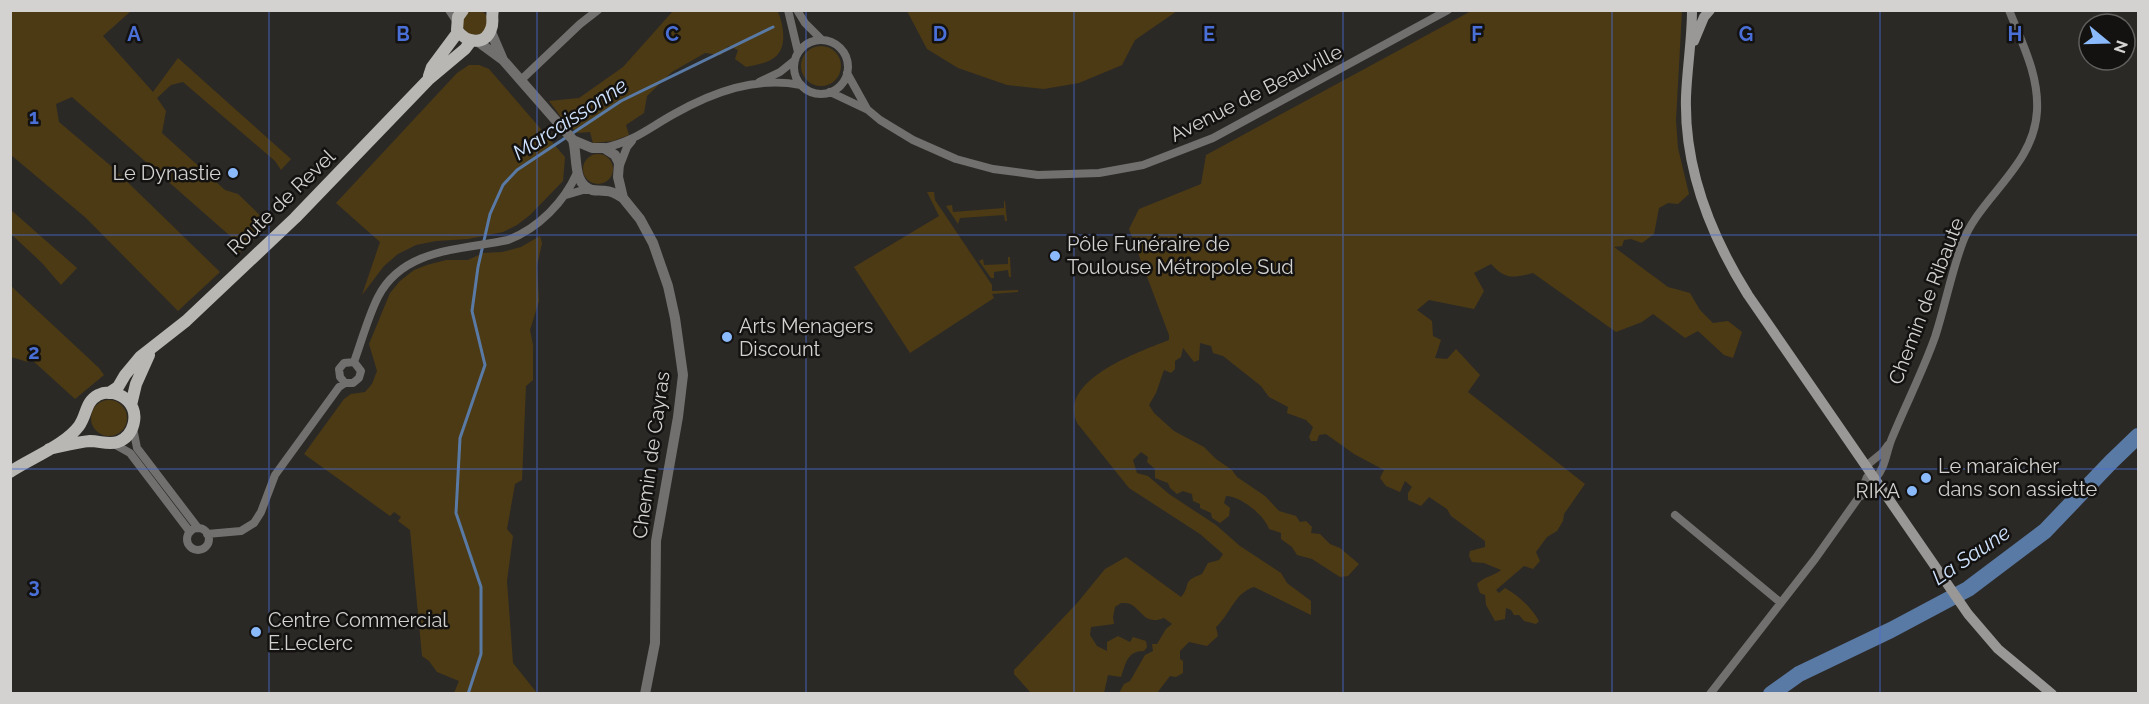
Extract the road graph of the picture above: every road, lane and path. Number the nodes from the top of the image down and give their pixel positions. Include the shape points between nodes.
1 (449, 10) edge
2 (462, 10) edge
3 (598, 10) edge
4 (788, 10) edge
5 (797, 10) edge
6 (1448, 10) edge
7 (1692, 10) edge
8 (1710, 10) edge
9 (2008, 10) edge
10 (491, 12) edge
11 (458, 27) junction
12 (491, 32) junction
13 (822, 40) junction
14 (474, 41) junction
15 (1691, 47) junction
16 (797, 56) junction
17 (503, 60) junction
18 (847, 73) junction
19 (428, 80) junction
20 (521, 80) junction
21 (758, 83) junction
22 (801, 85) junction
23 (830, 92) junction
24 (868, 110) junction
25 (573, 140) junction
26 (633, 140) junction
27 (592, 148) junction
28 (604, 148) junction
29 (577, 168) junction
30 (619, 172) junction
31 (598, 190) junction
32 (566, 195) junction
33 (623, 198) junction
34 (154, 346) junction
35 (354, 362) junction
36 (345, 383) junction
37 (109, 393) junction
38 (131, 405) junction
39 (84, 418) junction
40 (132, 428) junction
41 (99, 441) junction
42 (113, 443) junction
43 (1889, 444) junction
44 (49, 449) junction
45 (10, 472) edge
46 (1873, 476) junction
47 (1859, 497) junction
48 (1675, 514) dead end
49 (198, 528) junction
50 (190, 532) junction
51 (207, 534) junction
52 (1781, 603) junction
53 (645, 693) edge
54 (1710, 693) edge
55 (2052, 693) edge

1 - 11 street
2 - 11 main road, Route de Revel
3 - 20 street
4 - 16 street
5 - 13 street
6 - 24 street, Avenue de Beauville via 1213,138 1122,169 1038,175 993,169 937,152
7 - 15 main road
8 - 15 main road
9 - 43 street, Chemin de Ribaute via 2034,78 2035,124 2011,175 1968,230 1934,339
10 - 12 main road
11 - 14 main road
11 - 19 main road, Route de Revel
12 - 14 main road, Route de Revel
12 - 17 street
13 - 16 street via 811,42
13 - 18 street via 843,52
14 - 17 street
14 - 19 main road, Route de Revel
15 - 46 main road via 1686,98 1688,134 1697,182 1715,235 1748,295
16 - 21 street via 780,72
16 - 22 street via 795,73
17 - 20 street
18 - 23 street via 839,87
18 - 24 street, Avenue de Beauville
19 - 34 main road, Route de Revel via 295,218
20 - 25 street
21 - 22 street
21 - 26 street via 713,94
22 - 23 street via 814,93
23 - 24 street, Avenue de Beauville
25 - 27 street
25 - 29 street
26 - 28 street
26 - 30 street
27 - 28 street
27 - 29 street via 583,153
28 - 30 street, Chemin de Cayras via 615,155
29 - 31 street via 582,184
29 - 32 street
30 - 31 street via 614,184
30 - 33 street, Chemin de Cayras
31 - 32 street
31 - 33 street
32 - 35 street via 533,228 508,240 415,259 387,282
33 - 53 street, Chemin de Cayras via 658,256 675,318 682,367 678,417 656,541 655,643
34 - 37 main road, Route de Revel
34 - 38 main road, Route de Revel via 139,376
35 - 36 street via 344,363 339,369
35 - 36 street via 361,375 353,383
36 - 51 street via 275,475 254,523 241,531
37 - 38 main road via 122,396
37 - 39 main road via 90,401
38 - 40 main road via 135,415
39 - 41 main road via 90,434
39 - 44 main road via 74,433
40 - 42 main road via 125,438
40 - 49 street via 137,448
41 - 42 main road
41 - 44 main road
42 - 50 street via 130,453 150,476
43 - 46 street, Chemin de Ribaute
43 - 46 street, Chemin de Ribaute via 1882,470
44 - 45 main road
46 - 47 street
46 - 47 street via 1867,477
46 - 55 main road via 1965,610 1998,649
47 - 52 street
48 - 52 street
49 - 50 street
49 - 51 street
50 - 51 street via 187,542 195,549 207,544
52 - 54 street

